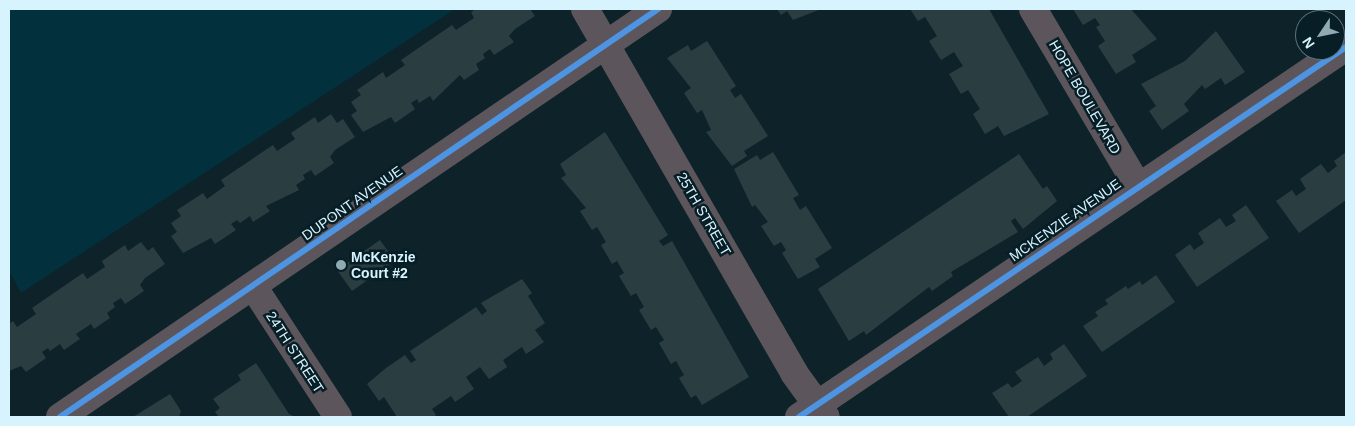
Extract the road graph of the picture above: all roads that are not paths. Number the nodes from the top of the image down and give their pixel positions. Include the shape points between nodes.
1 (585, 9) edge
2 (658, 9) edge
3 (1034, 9) edge
4 (606, 43) junction
5 (1346, 47) edge
6 (1137, 185) junction
7 (253, 286) junction
8 (814, 414) edge
9 (60, 417) edge
10 (338, 417) edge

1 - 4 street, 25TH STREET
2 - 4 street, DUPONT AVENUE
3 - 6 street, HOPE BOULEVARD
4 - 7 street, DUPONT AVENUE
4 - 8 street, 25TH STREET via 794,373
5 - 6 street, MCKENZIE AVENUE
6 - 8 street, MCKENZIE AVENUE
7 - 9 street, DUPONT AVENUE
7 - 10 street, 24TH STREET

